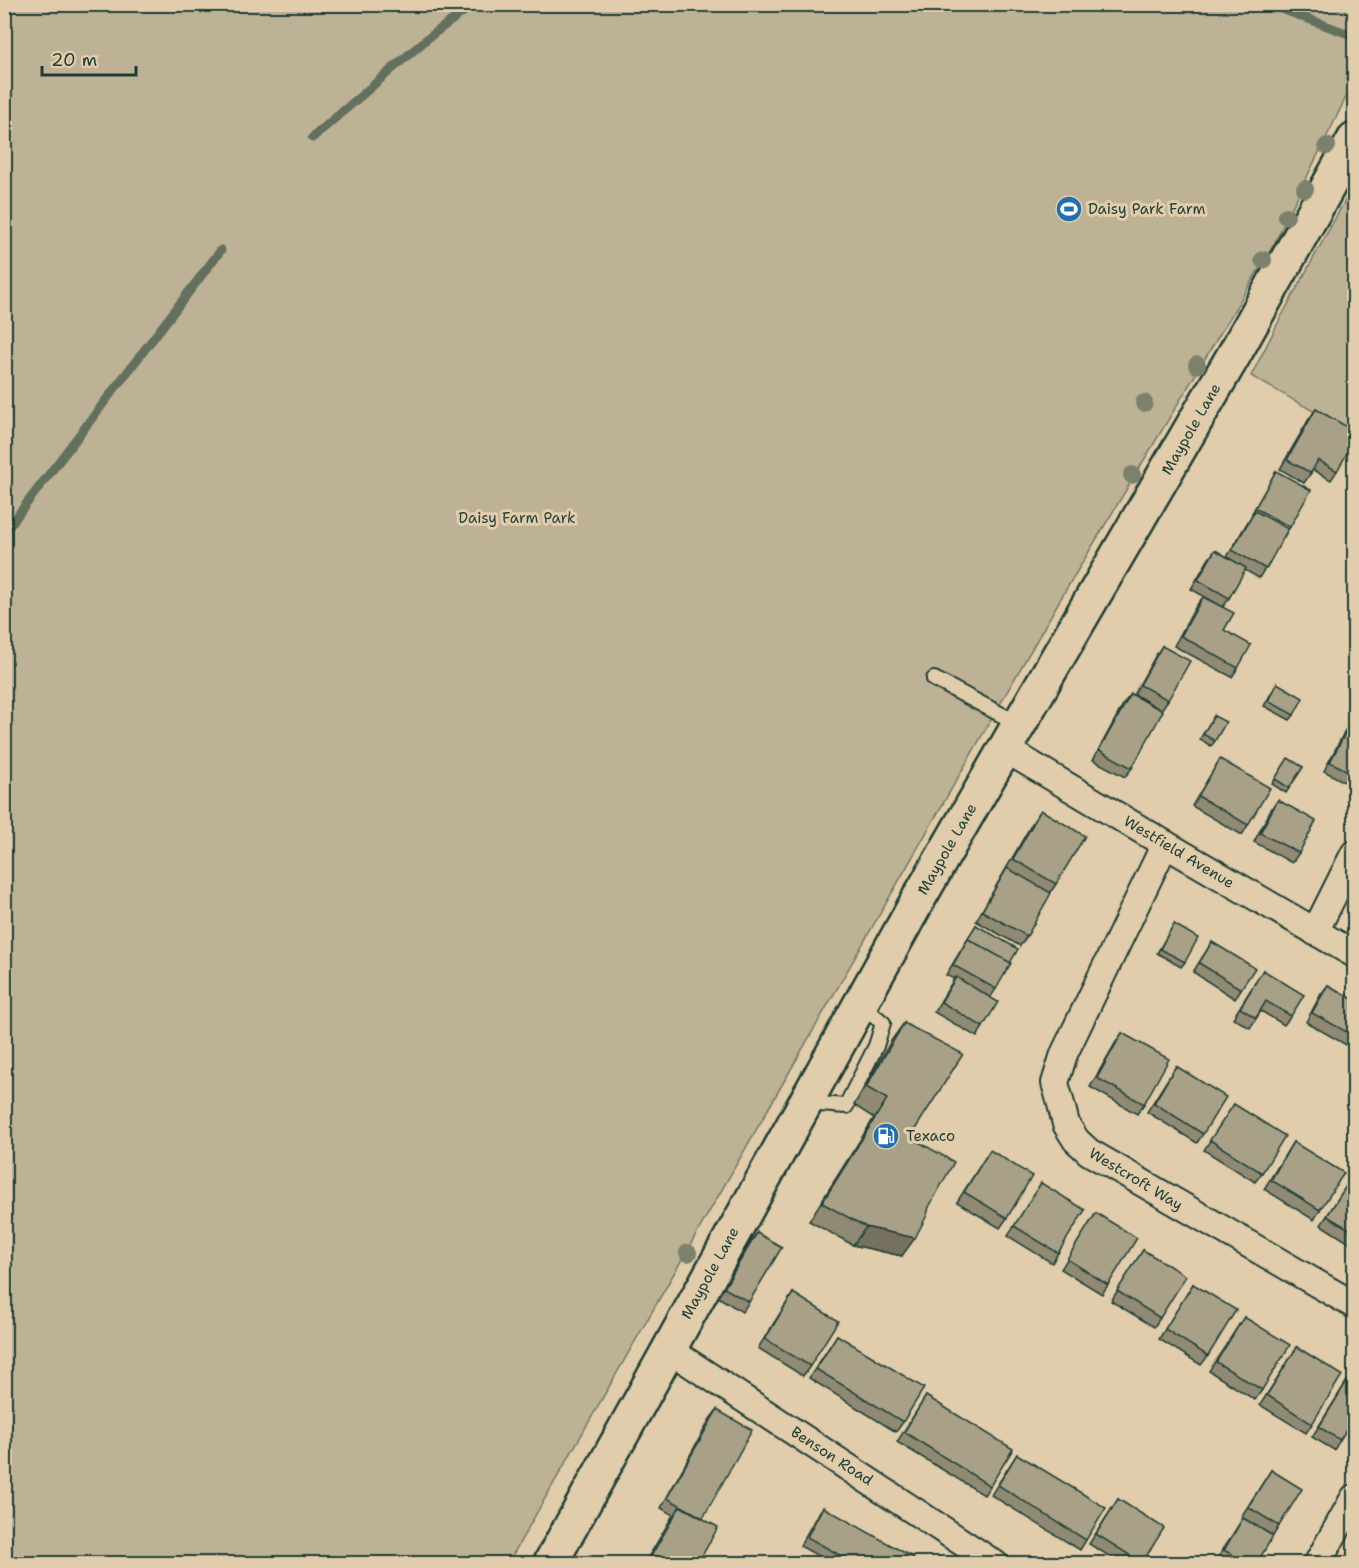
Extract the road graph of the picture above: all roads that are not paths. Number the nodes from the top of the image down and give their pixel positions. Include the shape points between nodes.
1 (1354, 140) edge
2 (934, 679) dead end
3 (1012, 736) junction
4 (1165, 844) junction
5 (1354, 854) edge
6 (1315, 932) junction
7 (1354, 954) edge
8 (1354, 1305) edge
9 (668, 1349) junction
10 (1354, 1498) edge
11 (550, 1563) edge
12 (996, 1563) edge
13 (1317, 1563) edge

1 - 3 street, Maypole Lane
2 - 3 lane
3 - 4 street, Westfield Avenue
3 - 9 street, Maypole Lane
4 - 6 street, Westfield Avenue
4 - 8 street, Westcroft Way via 1064,1054 1055,1083 1066,1124 1089,1152
5 - 6 street
6 - 7 street, Westfield Avenue
9 - 11 street, Maypole Lane
9 - 12 street, Benson Road
10 - 13 street

